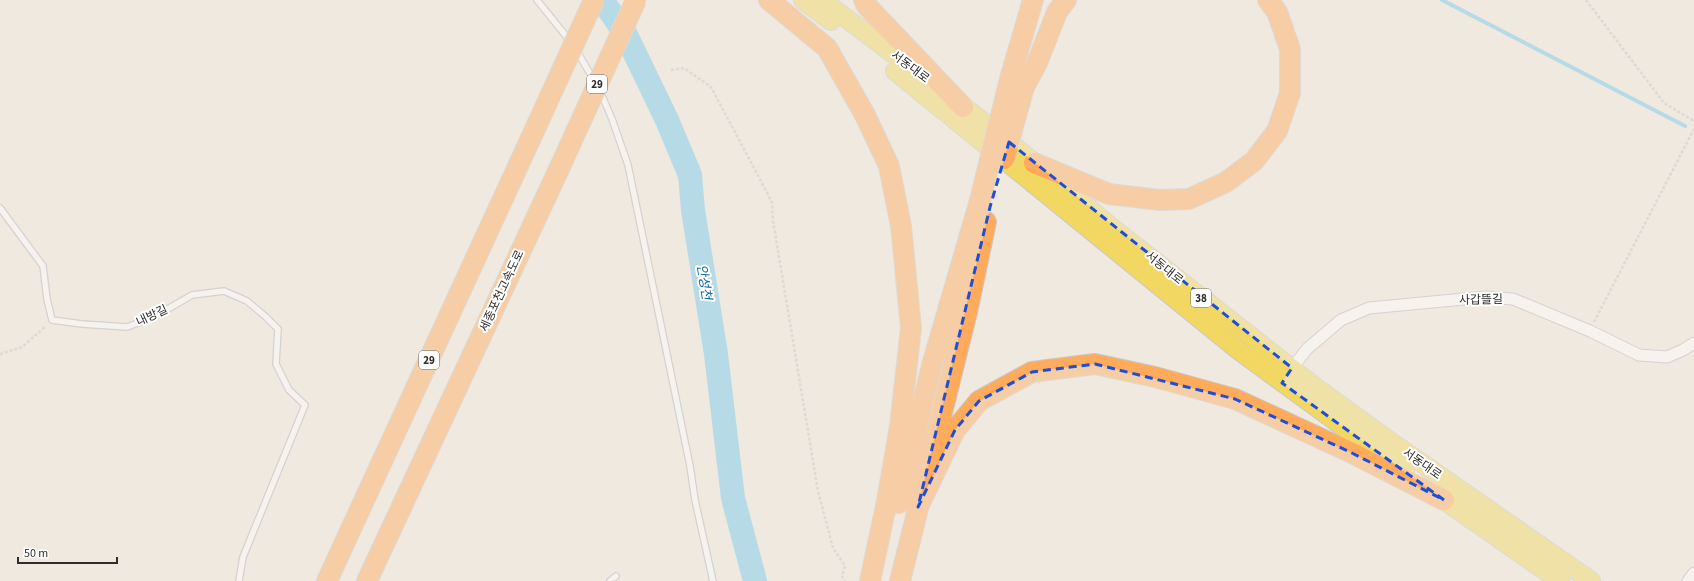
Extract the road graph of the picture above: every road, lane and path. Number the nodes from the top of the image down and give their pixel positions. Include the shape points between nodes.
1 (537, 0) edge
2 (594, 0) edge
3 (636, 0) edge
4 (769, 0) edge
5 (803, 0) edge
6 (822, 0) edge
7 (864, 0) edge
8 (1033, 0) edge
9 (1066, 0) edge
10 (1268, 0) edge
11 (1586, 0) edge
12 (671, 70) dead end
13 (1018, 81) junction
14 (963, 107) junction
15 (1694, 121) edge
16 (1694, 129) edge
17 (1034, 163) junction
18 (985, 203) junction
19 (0, 208) edge
20 (52, 320) junction
21 (1590, 331) junction
22 (1694, 343) edge
23 (0, 354) edge
24 (1287, 376) junction
25 (1444, 500) junction
26 (918, 507) junction
27 (879, 570) edge
28 (1694, 573) edge
29 (616, 576) dead end
30 (900, 579) edge
31 (239, 581) edge
32 (327, 581) edge
33 (367, 581) edge
34 (610, 581) edge
35 (713, 581) edge
36 (845, 581) edge
37 (870, 581) edge
38 (1560, 581) edge
39 (1591, 581) edge
40 (1688, 581) edge

1 - 35 lane via 580,55 595,81 628,165
2 - 32 highway, 29, bridge
3 - 33 highway, 세종포천고속도로 / 29, bridge
4 - 27 highway via 827,48 865,115 889,166 900,226 911,328
5 - 24 main road, 서동대로 / 38 via 909,82 1238,350
6 - 14 main road, 서동대로 / 38
7 - 14 highway
8 - 13 highway
9 - 13 highway via 1057,12 1037,63
10 - 17 highway via 1276,12 1290,49 1290,93 1277,131 1254,161 1226,182 1189,199 1160,200 1109,194
11 - 15 path via 1664,103
12 - 36 path via 684,68 711,87 772,202 818,491 833,548 844,566 842,576
13 - 18 highway, bridge
14 - 17 main road, 서동대로 / 38
16 - 21 path
17 - 24 main road, 서동대로 / 38
18 - 26 highway via 967,312
18 - 27 highway via 932,365
19 - 20 lane via 43,266
20 - 23 path via 22,347
20 - 31 lane, 내방길 via 127,327 154,317 192,295 224,291 247,301 278,329 276,364 289,390 305,405 243,557
21 - 22 street, 사갑뜰길 via 1639,355 1667,356
21 - 24 street, 사갑뜰길 via 1513,300 1486,298 1370,308 1341,320 1307,349
24 - 25 main road, 서동대로 / 38 via 1357,439
24 - 39 main road, 서동대로 / 38 via 1386,440
25 - 26 highway via 1350,452 1236,399 1095,364 1032,372 979,401 955,430
25 - 38 main road, 서동대로 / 38
26 - 30 highway
27 - 37 highway
28 - 40 street
29 - 34 lane

